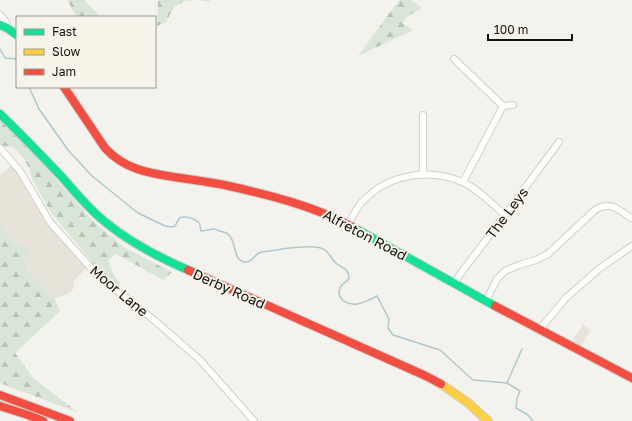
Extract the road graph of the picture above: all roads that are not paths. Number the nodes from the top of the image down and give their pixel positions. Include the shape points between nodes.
1 (0, 15) edge
2 (4, 27) edge
3 (16, 34) edge
4 (454, 68) dead end
5 (65, 88) edge
6 (513, 105) dead end
7 (503, 106) junction
8 (0, 114) edge
9 (423, 116) dead end
10 (560, 142) dead end
11 (0, 148) edge
12 (422, 175) junction
13 (463, 182) junction
14 (506, 215) junction
15 (631, 218) edge
16 (348, 224) junction
17 (632, 246) edge
18 (454, 283) junction
19 (486, 301) junction
20 (540, 329) junction
21 (632, 378) edge
22 (0, 395) edge
23 (0, 406) edge
24 (43, 421) edge
25 (70, 421) edge
26 (254, 421) edge
27 (488, 421) edge

1 - 2 street via 7,23
2 - 3 main road
4 - 7 street via 457,61
5 - 16 main road, Alfreton Road via 101,145 118,161 139,170 235,187 265,195 316,210
6 - 7 street
7 - 13 street
8 - 27 main road, Derby Road via 94,214 131,241 178,266 426,376 468,402
9 - 12 street
10 - 14 street, The Leys
11 - 26 street, Moor Lane via 20,170 50,222 97,275 200,360
12 - 13 street via 444,176
12 - 16 street via 393,181 378,189 364,200
13 - 14 street
14 - 18 street, The Leys
15 - 19 street via 615,207 600,207 594,210 548,254 505,271 497,279
16 - 18 main road, Alfreton Road
17 - 20 street via 600,268 566,298
18 - 19 main road, Alfreton Road
19 - 20 main road, Alfreton Road
20 - 21 main road, Alfreton Road
22 - 25 main road
23 - 24 main road

